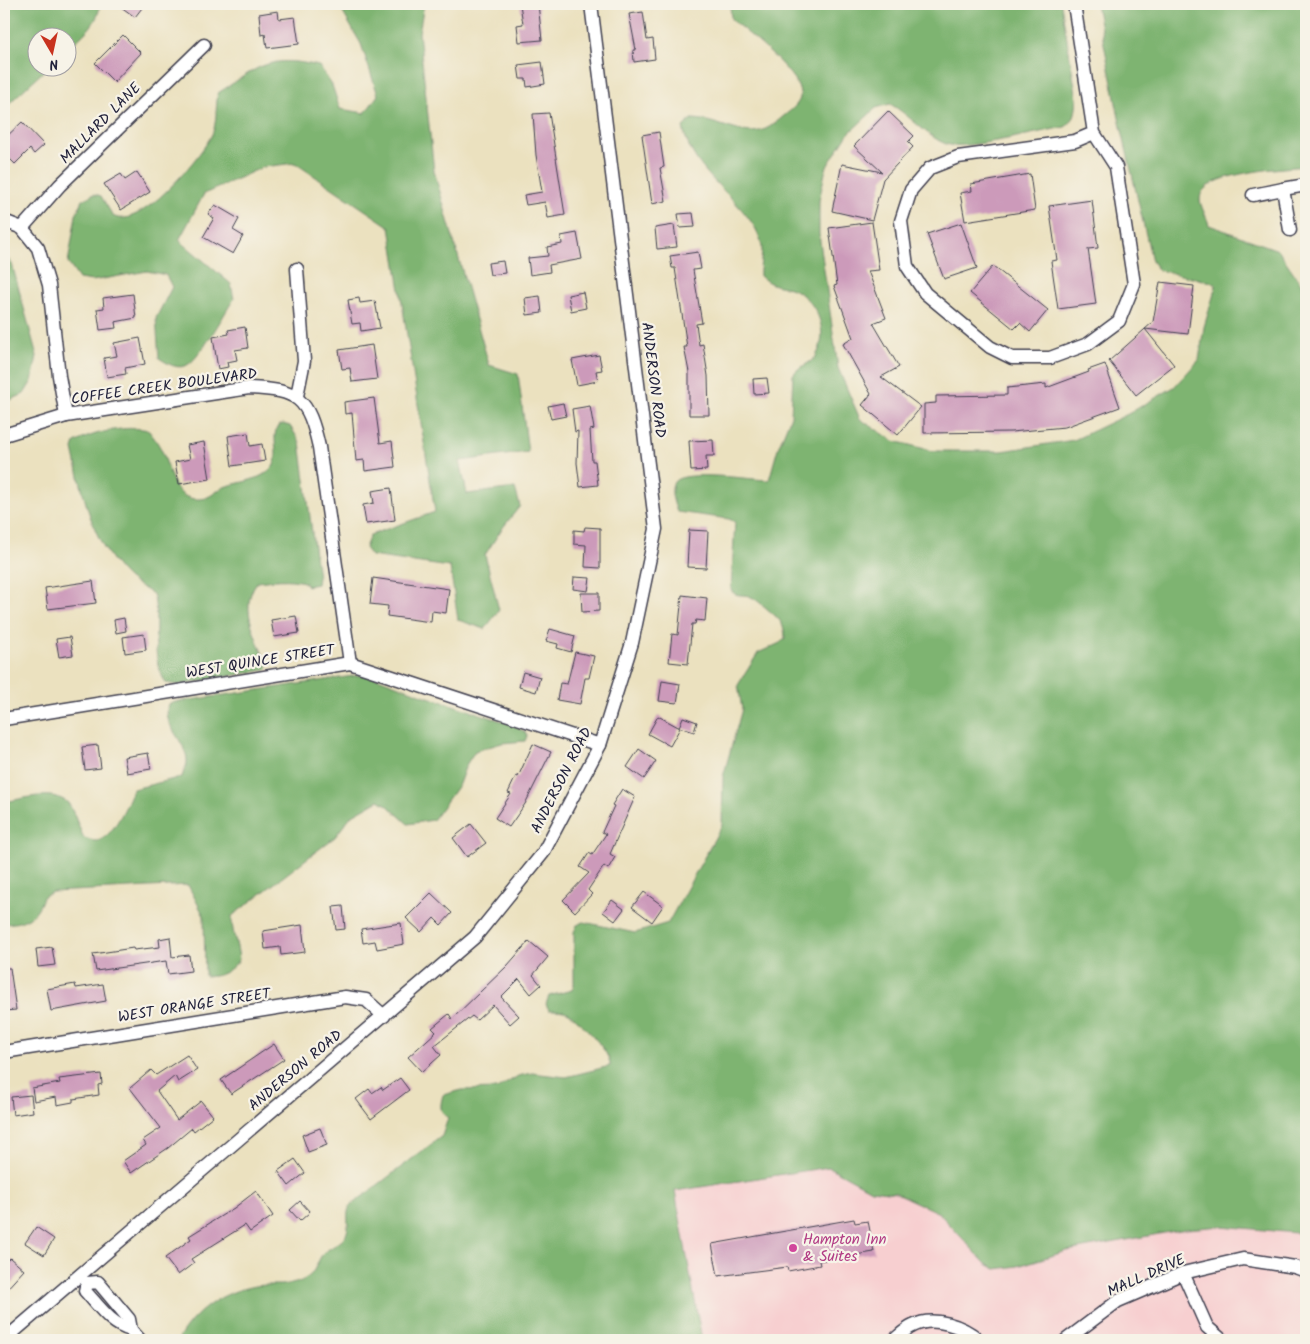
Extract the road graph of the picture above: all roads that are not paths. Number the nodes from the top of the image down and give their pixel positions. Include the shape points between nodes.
1 (591, 4) edge
2 (1074, 4) edge
3 (204, 45) dead end
4 (1094, 133) junction
5 (1306, 185) edge
6 (1283, 189) junction
7 (1253, 194) dead end
8 (4, 221) edge
9 (22, 228) junction
10 (1290, 230) dead end
11 (297, 270) dead end
12 (297, 396) junction
13 (66, 416) junction
14 (4, 435) edge
15 (350, 663) junction
16 (4, 719) edge
17 (600, 745) junction
18 (384, 1016) junction
19 (4, 1052) edge
20 (1306, 1271) edge
21 (1183, 1274) junction
22 (83, 1278) junction
23 (4, 1340) edge
24 (140, 1340) edge
25 (894, 1340) edge
26 (979, 1340) edge
27 (1066, 1340) edge
28 (1222, 1340) edge

1 - 17 street, ANDERSON ROAD via 656,529 632,644
2 - 4 street
3 - 9 street, MALLARD LANE via 60,185
4 - 4 street via 1116,167 1134,284 1120,321 1088,344 1050,358 1012,358 990,347 924,293 907,266 901,221 911,190 930,168 958,157 1075,141
5 - 6 street
6 - 7 street
6 - 10 street
8 - 9 street
9 - 13 street, COFFEE CREEK BOULEVARD via 38,248 49,285
11 - 12 street via 304,361
12 - 13 street, COFFEE CREEK BOULEVARD via 278,389 249,388
12 - 15 street via 315,428 319,447
13 - 14 street
15 - 16 street, WEST QUINCE STREET
15 - 17 street, WEST QUINCE STREET
17 - 18 street, ANDERSON ROAD via 543,853 482,930
18 - 19 street, WEST ORANGE STREET via 366,1000 345,997
18 - 22 street, ANDERSON ROAD
20 - 21 street, MALL DRIVE via 1243,1260
21 - 27 street, MALL DRIVE via 1118,1301
21 - 28 street via 1207,1326
22 - 23 street, ANDERSON ROAD
22 - 24 street via 85,1290 110,1318 120,1327 132,1330
25 - 26 street via 911,1326 930,1321 955,1326

